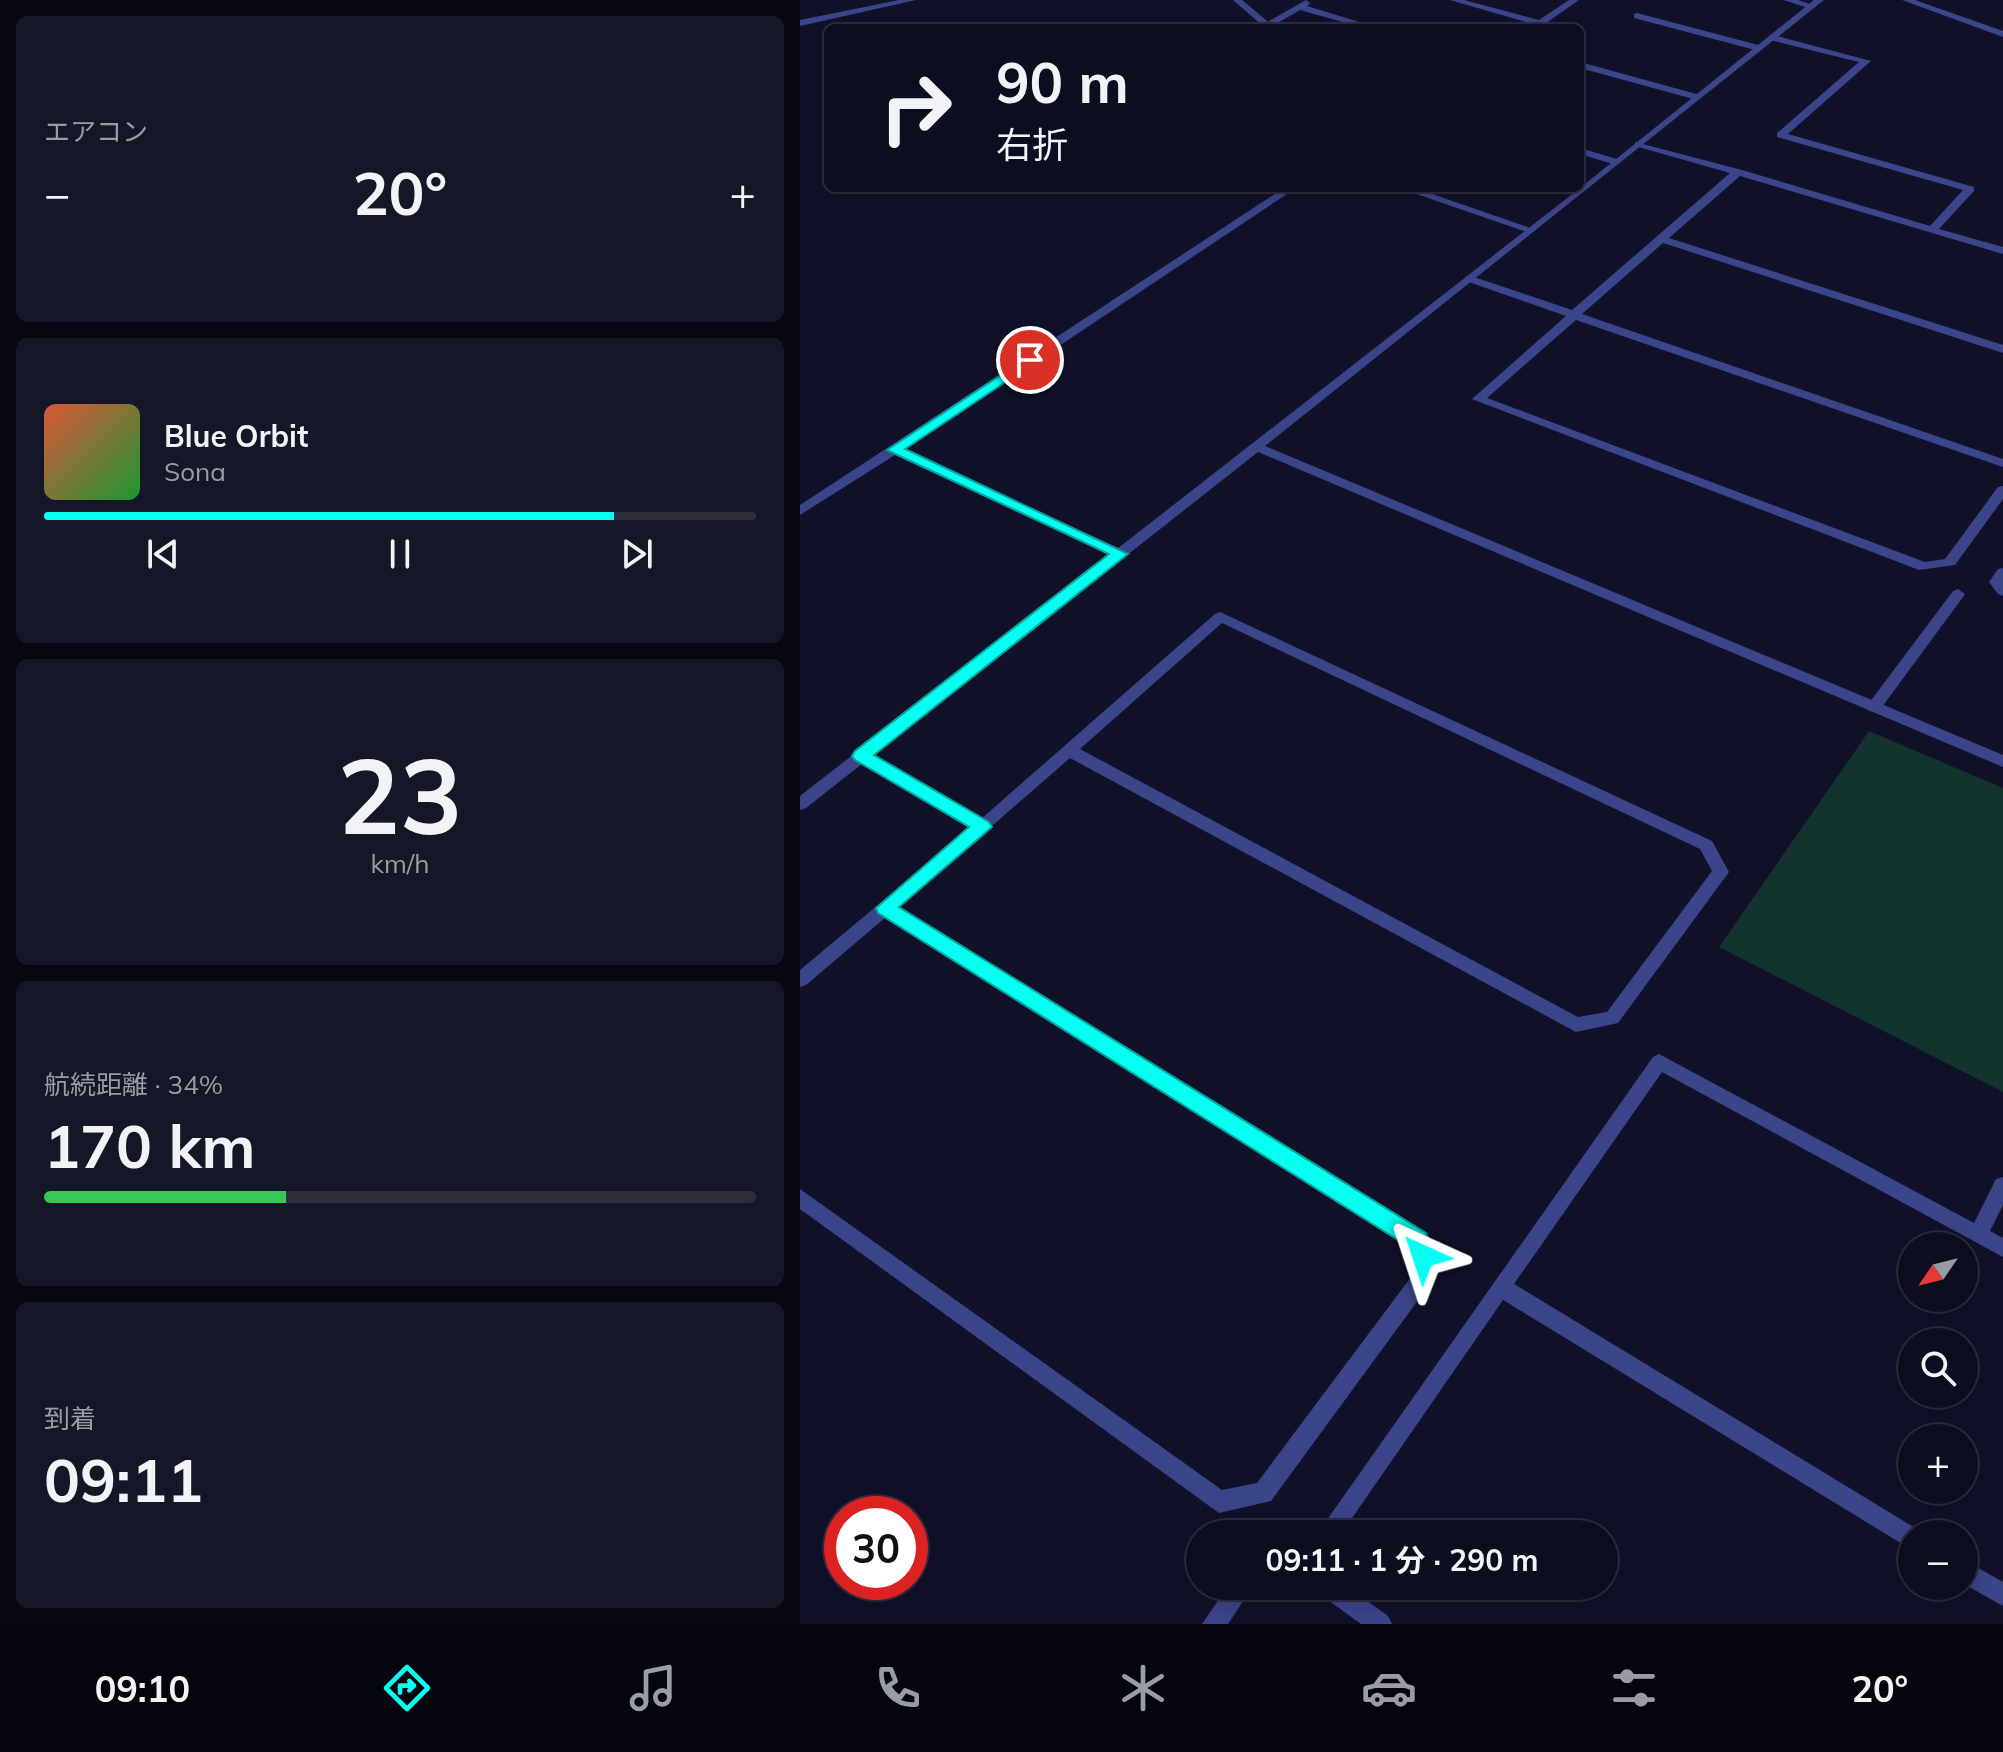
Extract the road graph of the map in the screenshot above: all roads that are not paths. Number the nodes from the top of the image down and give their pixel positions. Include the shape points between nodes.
1 (912, 0) edge
2 (1237, 0) edge
3 (1311, 0) edge
4 (1454, 0) edge
5 (1575, 0) edge
6 (1787, 0) edge
7 (1906, 0) edge
8 (1816, 3) edge
9 (1300, 7) junction
10 (1637, 16) dead end
11 (800, 23) edge
12 (1262, 24) edge
13 (1270, 24) edge
14 (1360, 24) edge
15 (1530, 24) edge
16 (1539, 24) edge
17 (2003, 34) edge
18 (1773, 38) junction
19 (1759, 48) junction
20 (1584, 66) edge
21 (1697, 97) junction
22 (1639, 144) junction
23 (1584, 152) edge
24 (1616, 162) junction
25 (1738, 172) junction
26 (1584, 188) edge
27 (1281, 192) edge
28 (1416, 192) edge
29 (1578, 192) edge
30 (1531, 230) junction
31 (1932, 230) junction
32 (1660, 239) junction
33 (2003, 251) edge
34 (1470, 279) junction
35 (1573, 315) junction
36 (2003, 349) edge
37 (1255, 446) junction
38 (894, 450) junction
39 (2003, 463) edge
40 (2003, 490) edge
41 (800, 511) edge
42 (1120, 554) junction
43 (2003, 572) edge
44 (2003, 591) edge
45 (1958, 594) dead end
46 (1874, 707) junction
47 (1069, 750) junction
48 (861, 756) junction
49 (2003, 761) edge
50 (800, 804) edge
51 (982, 827) junction
52 (885, 908) junction
53 (800, 980) edge
54 (2003, 1185) edge
55 (800, 1198) edge
56 (1972, 1232) edge
57 (1978, 1235) joint
58 (2003, 1248) edge
59 (1500, 1287) junction
60 (1338, 1520) edge
61 (1898, 1530) edge
62 (1978, 1580) edge
63 (2003, 1595) edge
64 (1232, 1600) edge
65 (1347, 1600) edge
66 (1214, 1624) edge
67 (1380, 1624) edge

1 - 11 street
2 - 12 street
3 - 9 street
4 - 15 street
5 - 16 street
6 - 8 street
7 - 17 street
8 - 18 street
9 - 13 street
9 - 14 street
10 - 19 street
18 - 19 street
18 - 31 street via 1866,61 1781,135 1970,189
19 - 21 street
20 - 21 street
21 - 22 street
22 - 24 street
22 - 25 street
23 - 24 street
24 - 26 street
25 - 31 street
25 - 32 street
27 - 38 street
28 - 30 street
29 - 30 street
30 - 34 street
31 - 33 street
32 - 35 street
32 - 36 street
34 - 35 street
34 - 37 street
35 - 39 street
35 - 40 street via 1478,399 1924,567 1950,562
37 - 42 street
37 - 46 street
38 - 41 street
38 - 42 street
42 - 48 street
43 - 44 street via 1996,582
45 - 46 street
46 - 49 street
47 - 47 street via 1576,1025 1612,1018 1721,872 1706,845 1220,617
47 - 51 street
48 - 50 street
48 - 51 street
51 - 52 street
52 - 53 street
52 - 55 street via 1418,1240 1428,1271 1263,1493 1219,1502
54 - 57 street
56 - 59 street via 1659,1062
57 - 58 street
59 - 60 street
59 - 61 street
62 - 63 street
64 - 66 street
65 - 67 street

